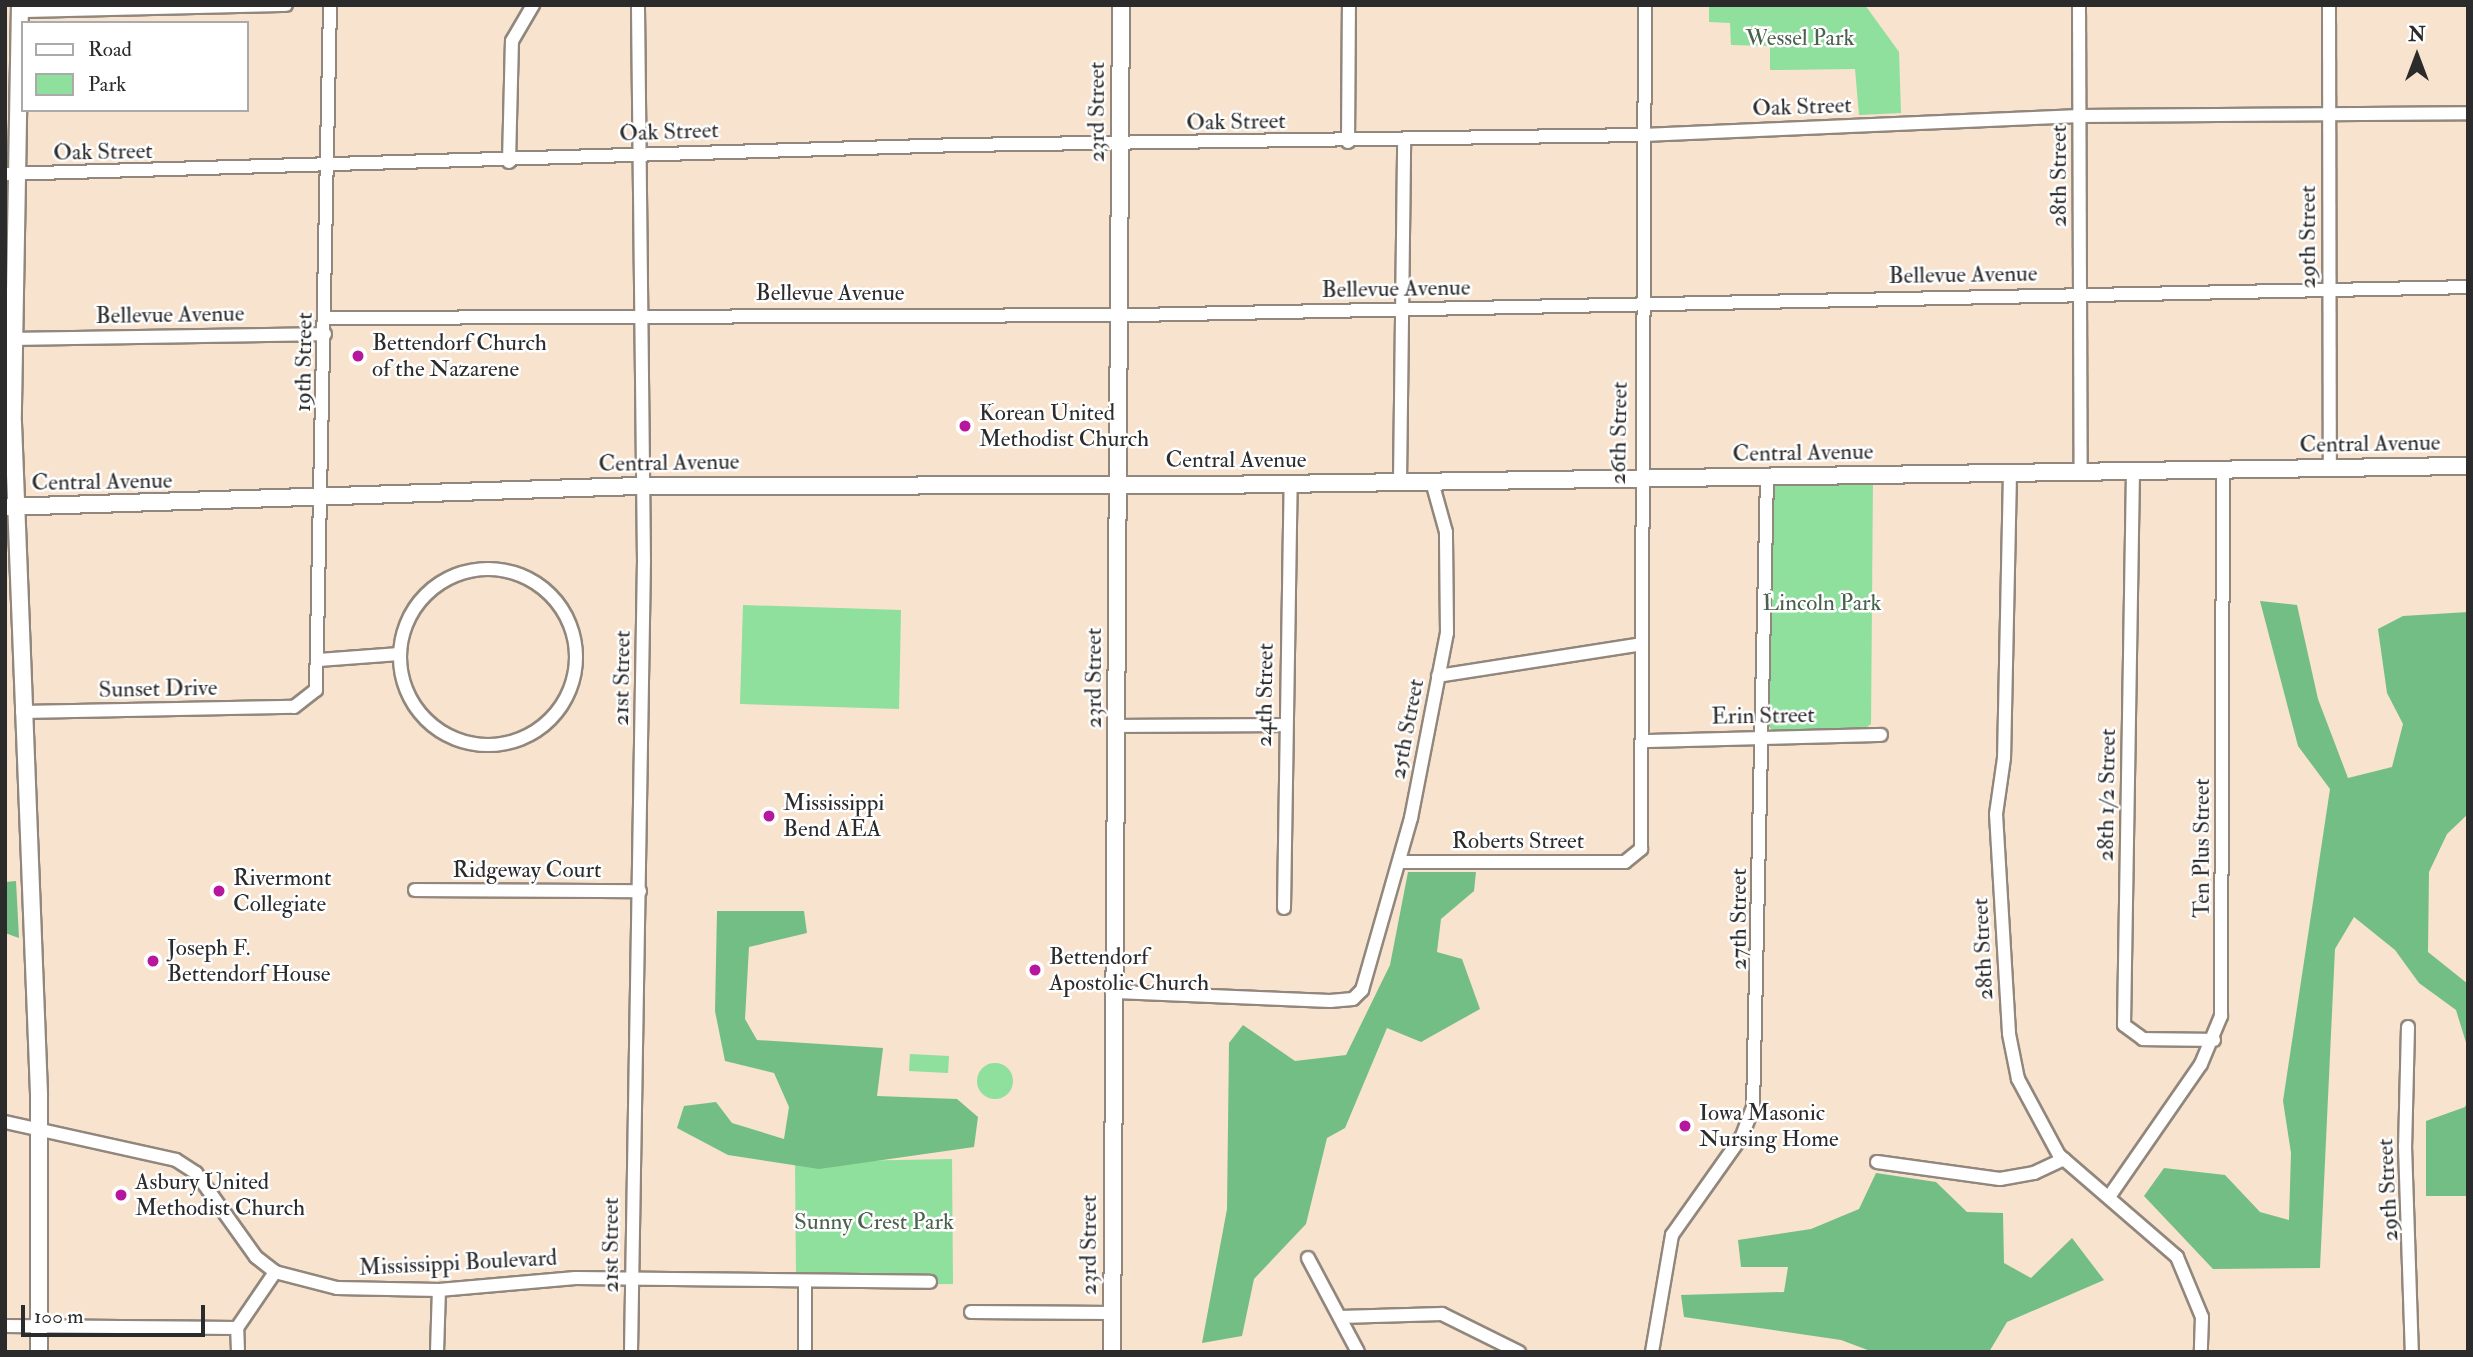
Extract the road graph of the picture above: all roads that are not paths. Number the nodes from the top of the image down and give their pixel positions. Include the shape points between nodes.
1 (286, 5) edge
2 (330, 5) edge
3 (533, 5) edge
4 (638, 5) edge
5 (1121, 5) edge
6 (1349, 5) edge
7 (1645, 5) edge
8 (2079, 5) edge
9 (2329, 5) edge
10 (20, 8) edge
11 (2329, 113) junction
12 (2468, 113) edge
13 (2080, 116) junction
14 (1643, 135) junction
15 (1404, 140) junction
16 (1348, 142) junction
17 (1120, 145) junction
18 (639, 153) junction
19 (509, 162) junction
20 (327, 168) junction
21 (11, 174) edge
22 (2468, 286) edge
23 (2330, 288) junction
24 (2080, 293) junction
25 (1643, 307) junction
26 (1401, 309) junction
27 (1120, 314) junction
28 (641, 316) junction
29 (326, 318) junction
30 (325, 334) junction
31 (15, 339) junction
32 (2468, 466) edge
33 (2330, 468) junction
34 (2222, 469) junction
35 (2133, 471) junction
36 (2081, 472) junction
37 (2010, 473) junction
38 (1767, 477) junction
39 (1639, 479) junction
40 (1118, 482) junction
41 (1400, 482) junction
42 (1432, 482) junction
43 (1291, 484) junction
44 (639, 485) junction
45 (321, 499) junction
46 (10, 507) edge
47 (1642, 644) junction
48 (400, 654) junction
49 (318, 660) junction
50 (1438, 676) junction
51 (294, 707) joint
52 (22, 712) junction
53 (1285, 725) junction
54 (1116, 726) junction
55 (1881, 735) dead end
56 (1760, 737) junction
57 (1645, 741) junction
58 (1634, 859) joint
59 (1400, 862) junction
60 (415, 890) dead end
61 (640, 891) junction
62 (1284, 908) dead end
63 (1116, 992) junction
64 (2408, 1027) dead end
65 (2214, 1040) junction
66 (5, 1122) edge
67 (39, 1127) junction
68 (2064, 1159) junction
69 (1877, 1162) dead end
70 (2111, 1194) junction
71 (1308, 1258) dead end
72 (275, 1272) junction
73 (632, 1281) junction
74 (805, 1281) junction
75 (930, 1282) dead end
76 (439, 1290) junction
77 (971, 1312) dead end
78 (1112, 1313) junction
79 (1340, 1317) junction
80 (5, 1326) edge
81 (39, 1326) junction
82 (237, 1328) junction
83 (39, 1352) edge
84 (237, 1352) edge
85 (437, 1352) edge
86 (631, 1352) edge
87 (805, 1352) edge
88 (1112, 1352) edge
89 (1359, 1352) edge
90 (1520, 1352) edge
91 (1652, 1352) edge
92 (2201, 1352) edge
93 (2412, 1352) edge

1 - 10 street
2 - 20 street, 19th Street
3 - 19 street via 512,41
4 - 18 street, 21st Street
5 - 17 street, 23rd Street
6 - 16 street
7 - 14 street, 26th Street
8 - 13 street, 28th Street
9 - 11 street, 29th Street
10 - 21 street
11 - 12 street, Oak Street
11 - 13 street, Oak Street
11 - 23 street, 29th Street
13 - 14 street, Oak Street
13 - 24 street, 28th Street
14 - 15 street, Oak Street
14 - 25 street, 26th Street
15 - 16 street, Oak Street
15 - 26 street
16 - 17 street, Oak Street
17 - 18 street, Oak Street
17 - 27 street, 23rd Street
18 - 19 street, Oak Street
18 - 28 street, 21st Street
19 - 20 street, Oak Street
20 - 21 street, Oak Street
20 - 29 street, 19th Street
21 - 31 street
22 - 23 street, Bellevue Avenue
23 - 24 street, Bellevue Avenue
23 - 33 street, 29th Street
24 - 25 street, Bellevue Avenue
24 - 36 street, 28th Street
25 - 26 street, Bellevue Avenue
25 - 39 street, 26th Street
26 - 27 street, Bellevue Avenue
26 - 41 street
27 - 28 street, Bellevue Avenue
27 - 40 street, 23rd Street
28 - 29 street, Bellevue Avenue
28 - 44 street, 21st Street
29 - 30 street, 19th Street
30 - 31 street, Bellevue Avenue
30 - 45 street, 19th Street
31 - 46 street
32 - 33 street, Central Avenue
33 - 34 street, Central Avenue
34 - 35 street, Central Avenue
34 - 65 street, Ten Plus Street via 2224,990
35 - 36 street, Central Avenue
35 - 65 street, 28th 1/2 Street via 2124,1025 2143,1039
36 - 37 street, Central Avenue
37 - 38 street, Central Avenue
37 - 68 street, 28th Street via 2004,758 1996,814 2009,1034 2027,1105
38 - 39 street, Central Avenue
38 - 56 street, 27th Street
39 - 42 street, Central Avenue
39 - 47 street, 26th Street
40 - 43 street, Central Avenue
40 - 44 street, Central Avenue
40 - 54 street, 23rd Street
41 - 42 street, Central Avenue
41 - 43 street, Central Avenue
42 - 50 street, 25th Street via 1449,581
43 - 53 street, 24th Street
44 - 45 street, Central Avenue
44 - 61 street, 21st Street via 644,562
45 - 46 street, Central Avenue
45 - 49 street, 19th Street
46 - 52 street
47 - 50 street
47 - 57 street, 26th Street
48 - 48 street via 411,614 439,584 498,569 537,583 553,597 573,632 577,657 568,694 546,724 524,738 487,744 450,736 429,722 408,691
48 - 49 street
49 - 51 street, 19th Street via 316,690
50 - 59 street, 25th Street
51 - 52 street, Sunset Drive
52 - 67 street
53 - 54 street
53 - 62 street, 24th Street
54 - 63 street, 23rd Street
55 - 56 street, Erin Street
56 - 57 street, Erin Street
56 - 91 street, 27th Street via 1760,1021 1753,1108 1742,1136 1671,1234
57 - 58 street, 26th Street via 1645,831
58 - 59 street, Roberts Street
59 - 63 street, 25th Street via 1367,980 1353,999
60 - 61 street, Ridgeway Court
61 - 73 street, 21st Street
63 - 78 street, 23rd Street
64 - 93 street, 29th Street via 2405,1146
65 - 70 street, Ten Plus Street
66 - 67 street, Mississippi Boulevard
67 - 72 street, Mississippi Boulevard via 176,1160 196,1173 256,1257
67 - 81 street
68 - 69 street via 2034,1174 2000,1179
68 - 70 street, 28th Street
70 - 92 street, 28th Street via 2189,1276 2202,1317
71 - 79 street
72 - 76 street, Mississippi Boulevard via 337,1288
72 - 82 street
73 - 74 street, Mississippi Boulevard
73 - 76 street, Mississippi Boulevard via 536,1279
73 - 86 street, 21st Street
74 - 75 street, Mississippi Boulevard
74 - 87 street
76 - 85 street
77 - 78 street
78 - 88 street, 23rd Street
79 - 89 street
79 - 90 street via 1442,1314
80 - 81 street
81 - 82 street
81 - 83 street
82 - 84 street

